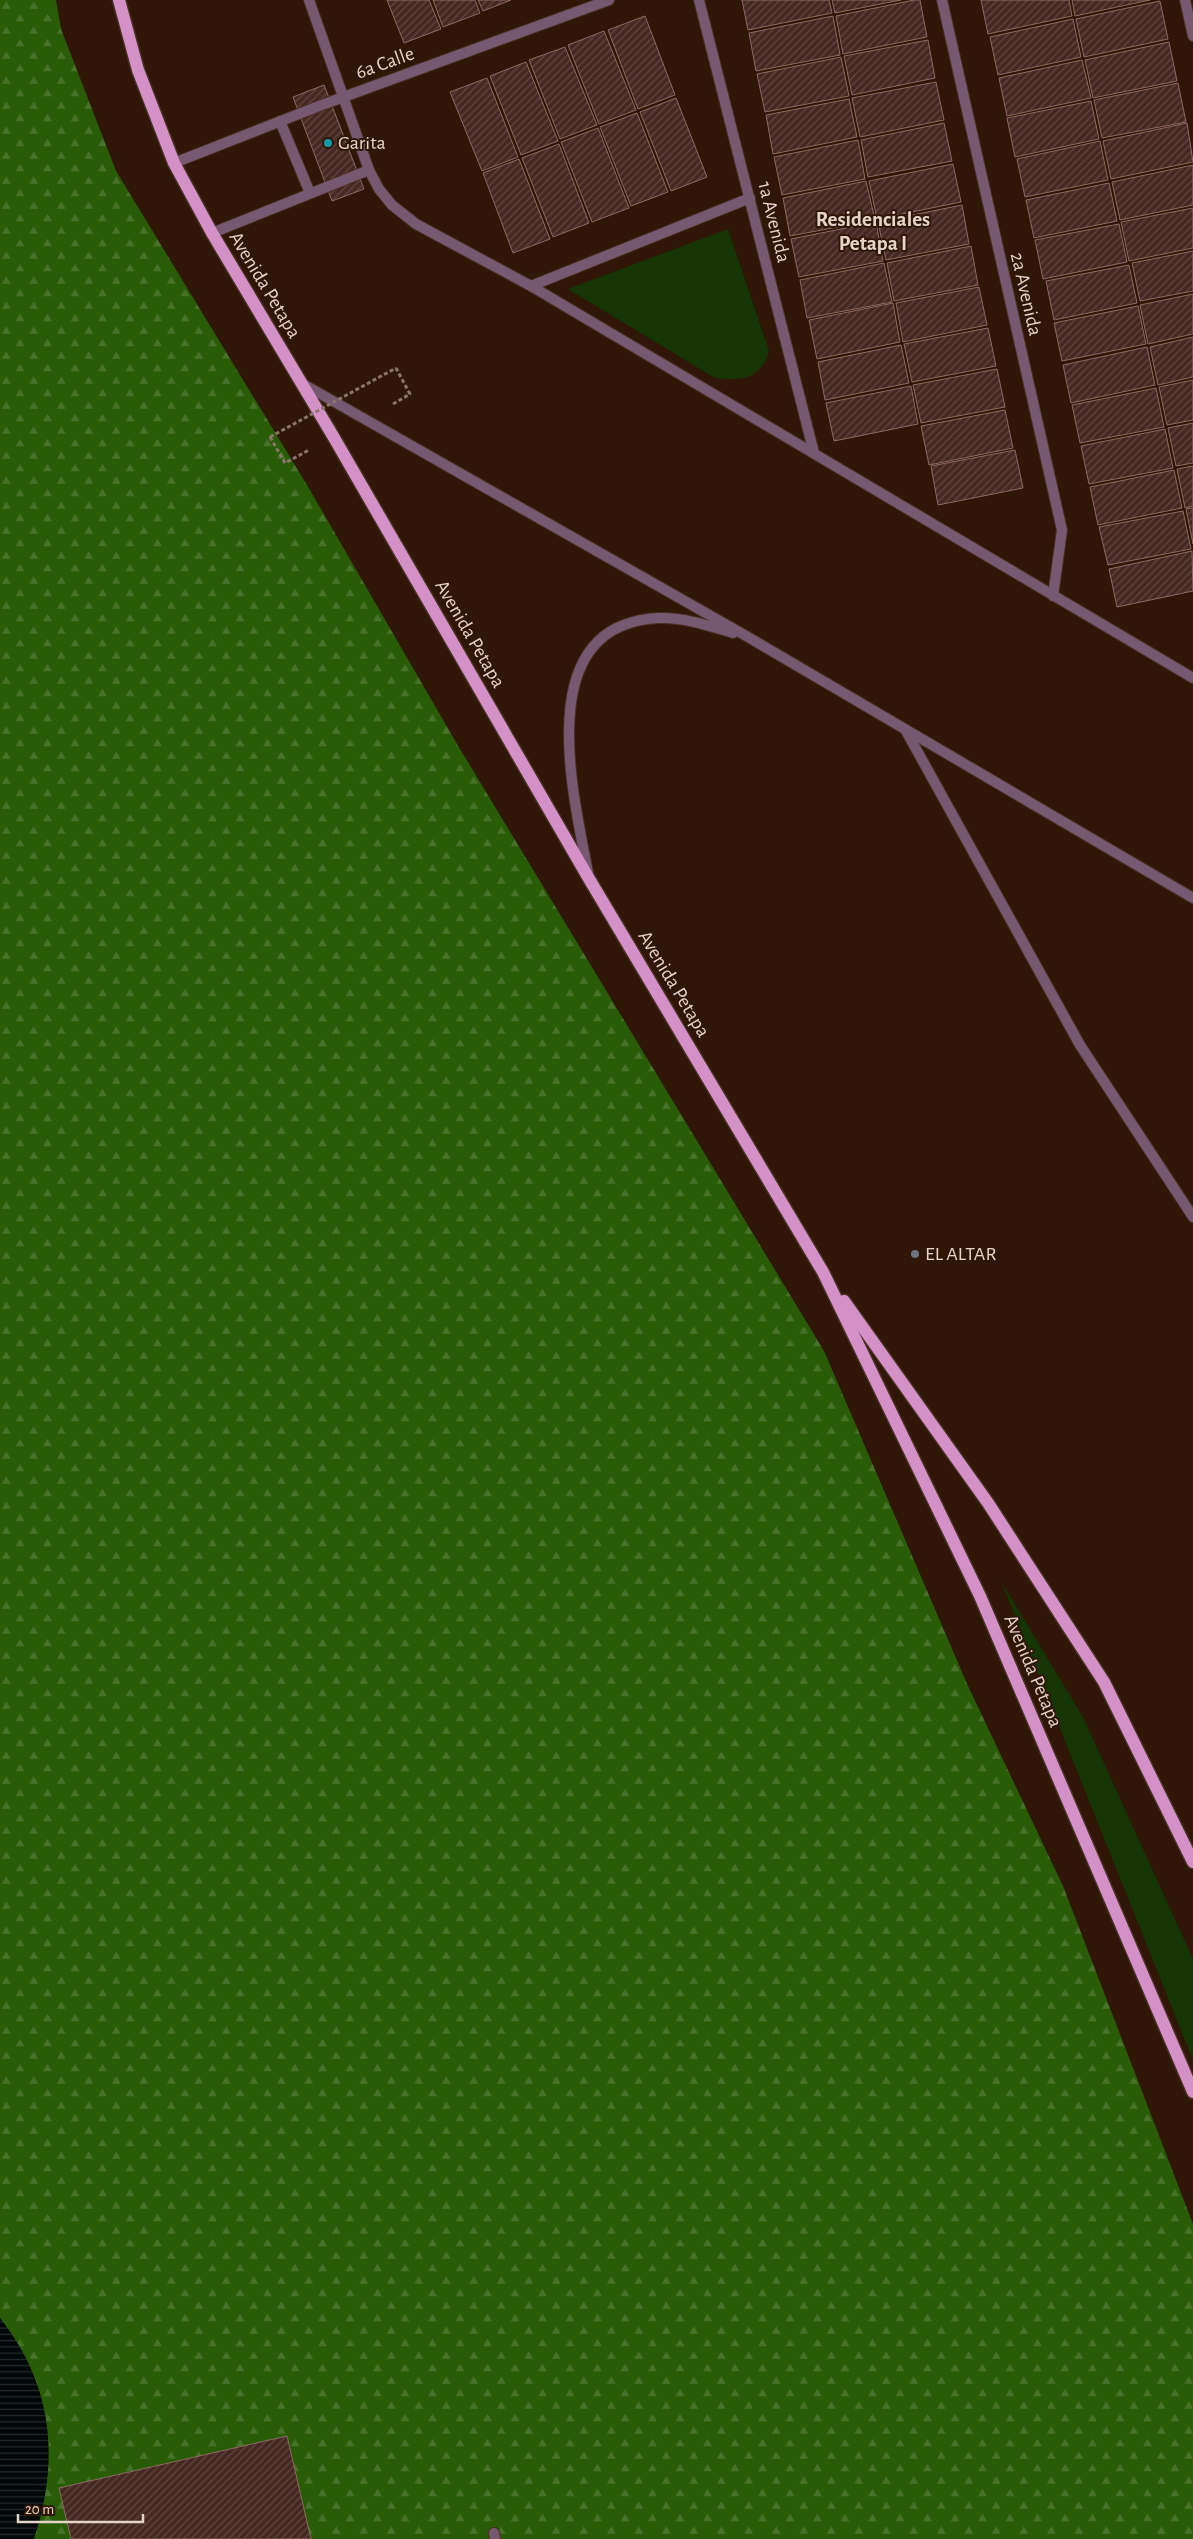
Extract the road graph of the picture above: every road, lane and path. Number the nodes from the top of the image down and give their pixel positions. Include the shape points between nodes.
1 (118, 0) edge
2 (309, 0) edge
3 (609, 0) edge
4 (699, 0) edge
5 (942, 0) edge
6 (1185, 0) edge
7 (1193, 36) edge
8 (343, 97) junction
9 (280, 121) junction
10 (174, 163) junction
11 (369, 170) junction
12 (310, 193) junction
13 (750, 198) junction
14 (212, 234) junction
15 (531, 286) junction
16 (303, 384) junction
17 (410, 394) dead end
18 (814, 453) junction
19 (285, 463) dead end
20 (1053, 596) junction
21 (748, 637) junction
22 (1193, 678) edge
23 (905, 730) junction
24 (588, 877) junction
25 (1193, 898) edge
26 (1193, 1217) edge
27 (823, 1272) junction
28 (1193, 1862) edge
29 (1193, 2092) edge

1 - 10 main road, Avenida Petapa via 138,70
2 - 8 street
3 - 8 street, 6a Calle
4 - 13 street, 1a Avenida
5 - 20 street, 2a Avenida via 1062,530
6 - 7 street
8 - 9 street, 6a Calle
8 - 11 street
9 - 10 street, 6a Calle
9 - 12 street
10 - 14 main road, Avenida Petapa
11 - 12 street
11 - 15 street via 379,189 404,215
12 - 14 street
13 - 15 street
13 - 18 street, 1a Avenida
14 - 16 main road, Avenida Petapa
15 - 18 street
16 - 21 street
16 - 24 main road, Avenida Petapa
17 - 19 path, bridge via 396,368 270,437
18 - 20 street
20 - 22 street
21 - 23 street
21 - 24 street via 702,624 660,618 618,627 599,640 586,655 570,695 569,720 575,799
23 - 25 street
23 - 26 street via 1080,1045
24 - 27 main road, Avenida Petapa
27 - 28 main road, Avenida Petapa via 988,1503 1104,1682
27 - 29 main road, Avenida Petapa via 980,1596

